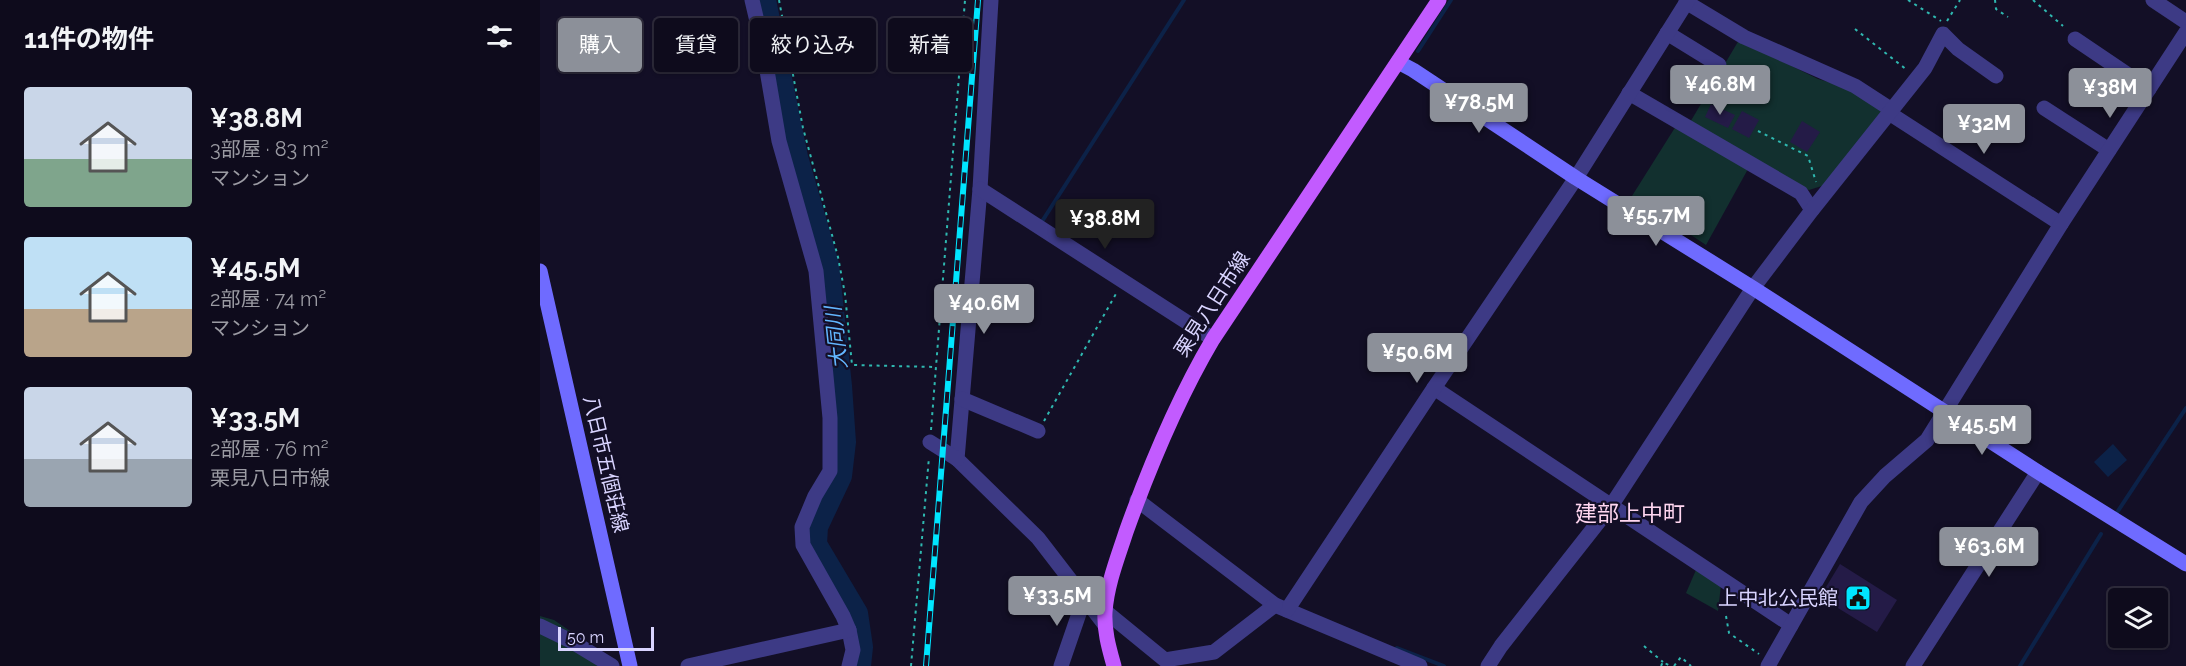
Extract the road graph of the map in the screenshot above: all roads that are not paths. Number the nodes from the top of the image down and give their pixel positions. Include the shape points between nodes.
1 (752, 0) edge
2 (991, 0) edge
3 (1439, 0) edge
4 (2153, 0) edge
5 (1687, 1) edge
6 (2186, 22) edge
7 (2186, 32) edge
8 (1667, 33) junction
9 (2075, 39) dead end
10 (1398, 62) junction
11 (1719, 64) dead end
12 (1996, 76) dead end
13 (2149, 88) junction
14 (1629, 93) junction
15 (2044, 108) dead end
16 (1891, 111) junction
17 (2109, 150) junction
18 (1576, 178) junction
19 (980, 189) junction
20 (1816, 204) junction
21 (2061, 224) junction
22 (540, 271) edge
23 (1753, 288) junction
24 (1213, 339) junction
25 (1434, 388) junction
26 (962, 399) junction
27 (1943, 412) junction
28 (1038, 431) road end
29 (930, 442) road end
30 (957, 459) junction
31 (2038, 472) junction
32 (1137, 500) junction
33 (1611, 506) junction
34 (2186, 564) edge
35 (1084, 599) junction
36 (1281, 608) junction
37 (1105, 618) junction
38 (1791, 625) junction
39 (540, 626) edge
40 (849, 630) junction
41 (1769, 664) edge
42 (612, 666) edge
43 (630, 666) edge
44 (688, 666) edge
45 (849, 666) edge
46 (1061, 666) edge
47 (1114, 666) edge
48 (1420, 666) edge
49 (1488, 666) edge
50 (1913, 666) edge

1 - 40 street via 779,141 816,271 829,406 830,471 802,527 803,545
2 - 19 street
3 - 10 main road, 栗見八日市線
4 - 6 street
5 - 8 street
5 - 16 street via 1744,37 1855,86
7 - 13 street
8 - 11 street
8 - 14 street
9 - 13 street
10 - 18 street
10 - 24 main road, 栗見八日市線
12 - 16 street via 1943,34 1925,68
13 - 17 street
14 - 18 street
14 - 20 street
15 - 17 street
16 - 20 street
16 - 21 street
17 - 21 street
18 - 23 street
18 - 25 street
19 - 24 street
19 - 26 street
20 - 23 street
21 - 27 street
22 - 43 street, 八日市五個荘線
23 - 27 street
23 - 33 street
24 - 32 main road, 栗見八日市線 via 1187,383
25 - 33 street
25 - 36 street
26 - 28 street
26 - 30 street
27 - 31 street
27 - 38 street via 1927,440 1861,502
29 - 30 street
30 - 35 street via 1038,538
31 - 34 street
31 - 50 street
32 - 36 street
32 - 37 main road, 栗見八日市線 via 1115,565
33 - 38 street
33 - 49 street
35 - 37 street
35 - 46 street
36 - 37 street via 1214,652 1165,660
36 - 48 street
37 - 47 main road, 栗見八日市線
38 - 41 street
39 - 42 street
40 - 44 street
40 - 45 street via 853,650

